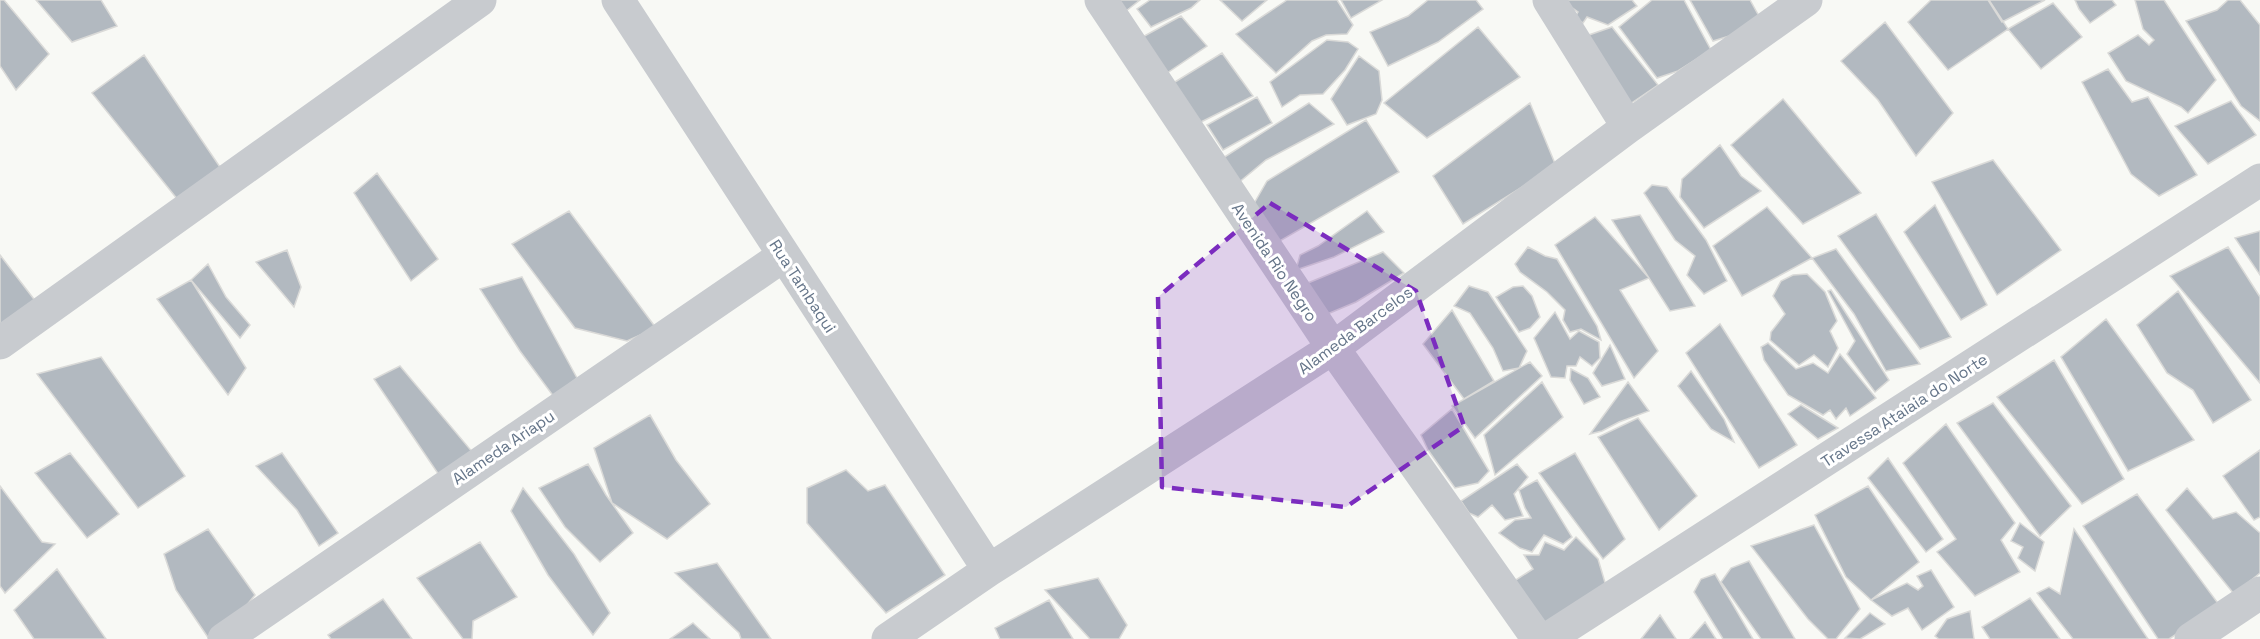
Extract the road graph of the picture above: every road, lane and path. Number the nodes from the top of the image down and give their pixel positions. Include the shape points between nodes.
1 (480, 0) edge
2 (618, 0) edge
3 (1101, 0) edge
4 (1549, 0) edge
5 (1806, 0) edge
6 (1628, 127) junction
7 (2260, 180) edge
8 (783, 256) junction
9 (0, 343) edge
10 (1333, 348) junction
11 (989, 570) junction
12 (2260, 593) edge
13 (224, 639) edge
14 (888, 639) edge
15 (1538, 639) edge
16 (1547, 639) edge
17 (2191, 639) edge

1 - 9 street
2 - 8 street, Rua Tambaqui
3 - 10 street, Avenida Rio Negro
4 - 6 street
5 - 6 street, Alameda Barcelos
6 - 10 street, Alameda Barcelos
7 - 16 street, Travessa Ataiaia do Norte
8 - 11 street, Rua Tambaqui
8 - 13 street, Alameda Ariapu
10 - 11 street, Alameda Barcelos
10 - 15 street, Avenida Rio Negro
11 - 14 street, Alameda Barcelos
12 - 17 street

